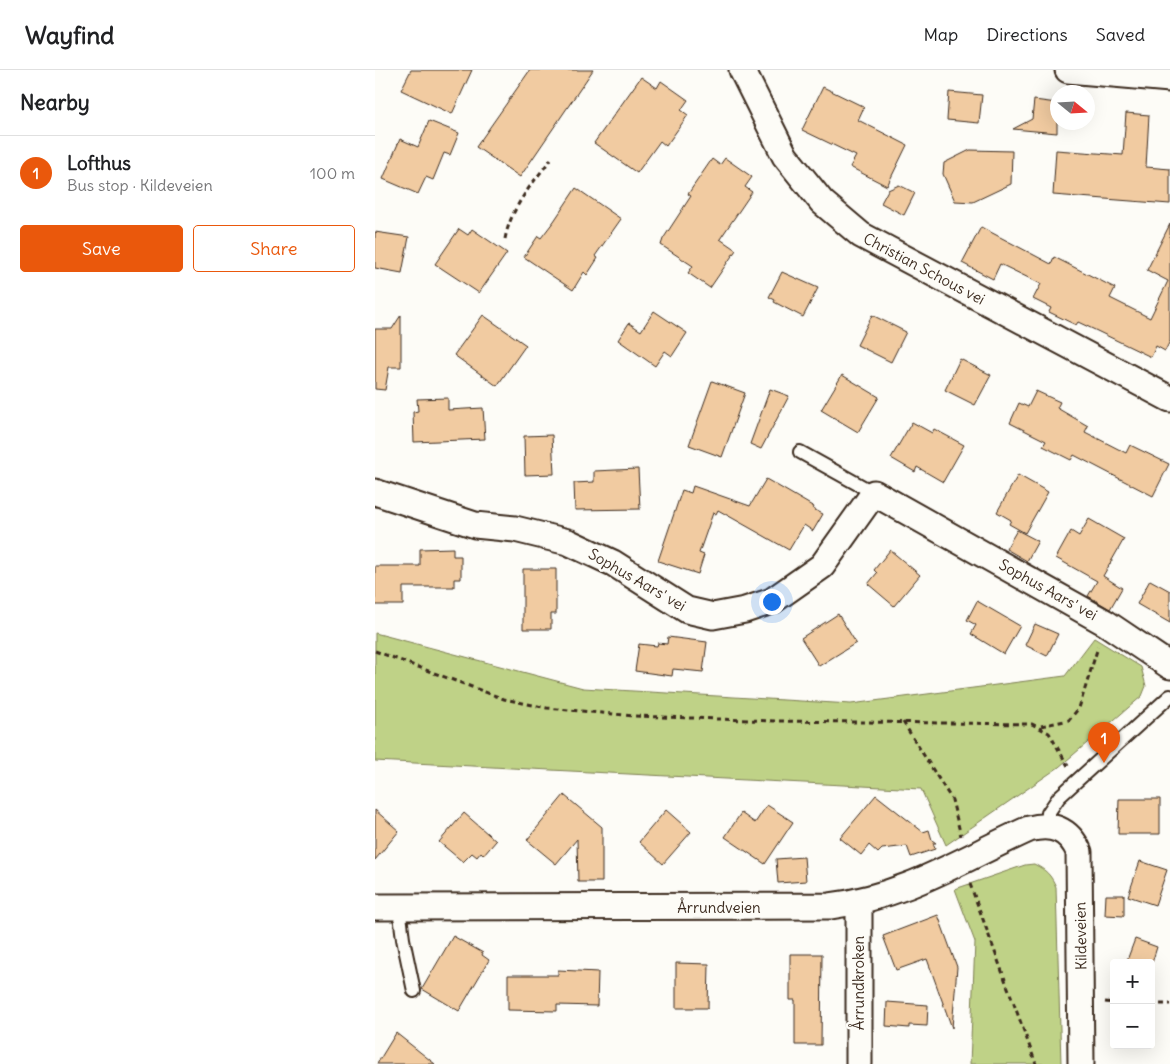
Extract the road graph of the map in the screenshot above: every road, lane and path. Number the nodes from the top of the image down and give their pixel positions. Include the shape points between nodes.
1 (742, 70) edge
2 (1068, 70) edge
3 (1170, 79) edge
4 (551, 158) dead end
5 (505, 238) dead end
6 (1170, 399) edge
7 (800, 452) dead end
8 (375, 492) edge
9 (874, 493) junction
10 (1106, 623) junction
11 (375, 651) edge
12 (1170, 666) edge
13 (1170, 696) edge
14 (903, 722) junction
15 (1040, 727) junction
16 (1071, 770) dead end
17 (1047, 826) junction
18 (965, 860) junction
19 (859, 902) junction
20 (387, 907) edge
21 (415, 991) dead end
22 (1155, 1004) edge
23 (1170, 1004) edge
24 (859, 1064) edge
25 (1036, 1064) edge
26 (1081, 1064) edge

1 - 6 street, Christian Schous vei via 785,156 822,202 861,235
2 - 3 street
4 - 5 path via 522,196
7 - 9 lane
8 - 9 street, Sophus Aars' vei via 475,525 515,529 568,542 613,564 687,610 713,616 772,601 822,566
9 - 10 street, Sophus Aars' vei
10 - 12 street, Sophus Aars' vei
10 - 15 path via 1079,708 1069,720
11 - 14 path via 504,699 547,708 635,716
13 - 17 lane via 1059,797 1048,813
14 - 15 path via 1032,724
14 - 18 path via 952,800
15 - 16 path via 1049,733
17 - 18 street, Årrundveien via 1029,829
17 - 26 street, Kildeveien via 1066,832 1079,852
18 - 19 street, Årrundveien via 913,885
18 - 25 path via 969,882
19 - 20 street, Årrundveien via 788,908
19 - 24 street, Årrundkroken
20 - 21 lane via 403,939
22 - 23 path

